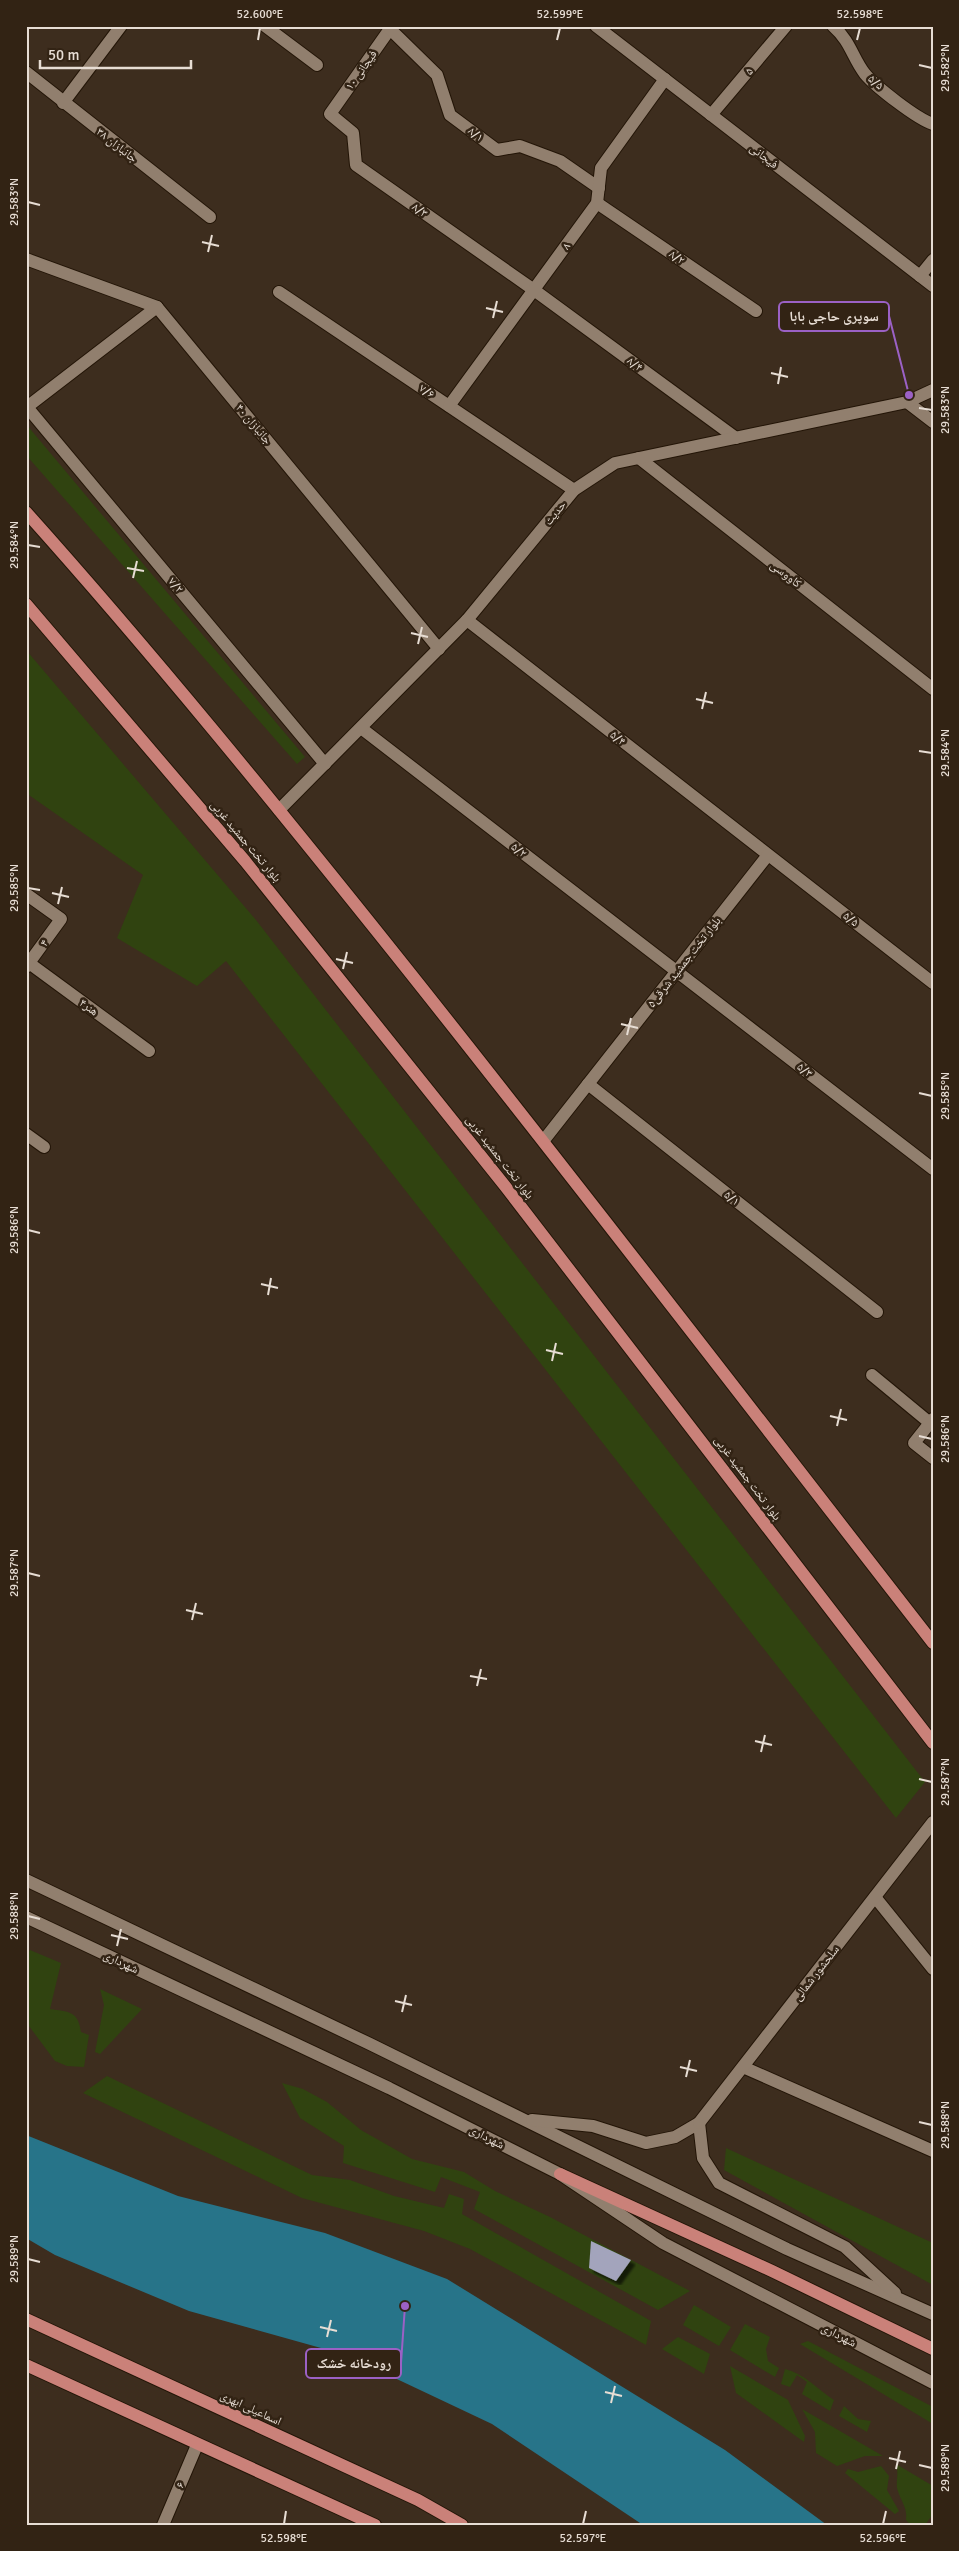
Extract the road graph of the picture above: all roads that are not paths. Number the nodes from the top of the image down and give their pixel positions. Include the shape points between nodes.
1 (121, 26) edge
2 (265, 26) edge
3 (786, 26) edge
4 (833, 26) edge
5 (391, 27) edge
6 (602, 28) edge
7 (317, 65) dead end
8 (26, 72) edge
9 (665, 79) junction
10 (63, 103) junction
11 (330, 114) joint
12 (711, 115) junction
13 (933, 124) edge
14 (599, 188) junction
15 (597, 203) junction
16 (210, 218) dead end
17 (26, 259) edge
18 (933, 260) edge
19 (920, 276) junction
20 (933, 286) edge
21 (534, 290) junction
22 (279, 292) dead end
23 (157, 307) junction
24 (756, 311) dead end
25 (933, 390) edge
26 (907, 402) junction
27 (449, 406) junction
28 (28, 407) edge
29 (933, 422) edge
30 (736, 438) junction
31 (639, 458) junction
32 (574, 490) junction
33 (26, 512) edge
34 (26, 604) edge
35 (467, 620) junction
36 (440, 649) junction
37 (933, 689) edge
38 (361, 728) junction
39 (325, 764) junction
40 (280, 810) junction
41 (768, 855) junction
42 (26, 894) edge
43 (28, 965) edge
44 (677, 972) junction
45 (933, 983) edge
46 (149, 1052) dead end
47 (588, 1084) junction
48 (26, 1134) edge
49 (544, 1140) junction
50 (44, 1147) dead end
51 (933, 1169) edge
52 (877, 1312) dead end
53 (872, 1375) dead end
54 (931, 1421) edge
55 (933, 1458) edge
56 (933, 1644) edge
57 (933, 1743) edge
58 (933, 1822) edge
59 (26, 1880) edge
60 (875, 1896) junction
61 (26, 1917) edge
62 (933, 1969) edge
63 (743, 2067) junction
64 (523, 2119) junction
65 (699, 2123) junction
66 (933, 2151) edge
67 (560, 2174) junction
68 (902, 2300) junction
69 (933, 2314) edge
70 (26, 2319) edge
71 (933, 2349) edge
72 (26, 2365) edge
73 (933, 2383) edge
74 (197, 2445) junction
75 (162, 2525) edge
76 (375, 2525) edge
77 (462, 2525) edge

1 - 10 street
2 - 7 street
3 - 12 street, ۵
4 - 13 street, ۵/۵ via 845,37 865,74 921,120
5 - 11 street, فیجانی ۱۰
5 - 14 street, ۸/۱ via 437,75 450,115 497,150 520,146 560,161
6 - 9 street, فیجانی
8 - 10 street, ۳۸ جانبازان
9 - 12 street, فیجانی
9 - 14 street, ۸ via 601,168
10 - 16 street, ۳۸ جانبازان
11 - 21 street, ۸/۳ via 353,133 356,165
12 - 19 street, فیجانی
14 - 15 street, ۸
15 - 21 street, ۸
15 - 24 street, ۸/۲
17 - 23 street
18 - 19 street
19 - 20 street, فیجانی
21 - 27 street, ۸
21 - 30 street, ۸/۴
22 - 27 street, ۷/۶
23 - 28 street
23 - 36 street, ۴۰ جانبازان
25 - 26 street, حدیث
26 - 29 street
26 - 30 street, حدیث
27 - 32 street, ۷/۶
28 - 39 street, ۷/۲
30 - 31 street, حدیث
31 - 32 street, حدیث via 614,463
31 - 37 street, کاووسی
32 - 35 street, حدیث
33 - 40 main road via 88,580
34 - 57 main road, بلوار تخت جمشید غربی via 245,861 506,1186
35 - 36 street, حدیث
35 - 41 street, ۵/۴
36 - 38 street, حدیث
38 - 39 street, حدیث
38 - 44 street, ۵/۲
39 - 40 street, حدیث
40 - 49 main road
41 - 44 street, بلوار تخت جمشید شرقی۵
41 - 45 street, ۵/۵
42 - 43 street, ۴ via 61,919
43 - 46 street, هنر۴
44 - 47 street, بلوار تخت جمشید شرقی۵
44 - 51 street, ۵/۳
47 - 49 street, بلوار تخت جمشید شرقی۵
47 - 52 street, ۵/۱
48 - 50 street
49 - 56 main road
53 - 54 street
54 - 55 street via 914,1443
58 - 60 street, سلحشور شمالی
59 - 64 street
60 - 62 street
60 - 63 street, سلحشور شمالی
61 - 67 street, شهرداری via 389,2088
63 - 65 street, سلحشور شمالی
63 - 66 street
64 - 65 street via 593,2126 646,2143 675,2137
64 - 68 street via 787,2249
65 - 68 street via 703,2158 719,2183 845,2247
67 - 71 main road via 772,2270
67 - 73 street, شهرداری via 663,2243
68 - 69 street
70 - 77 main road, اسماعیلی ابهری via 418,2500
72 - 74 main road
74 - 75 street, ۶
74 - 76 main road

